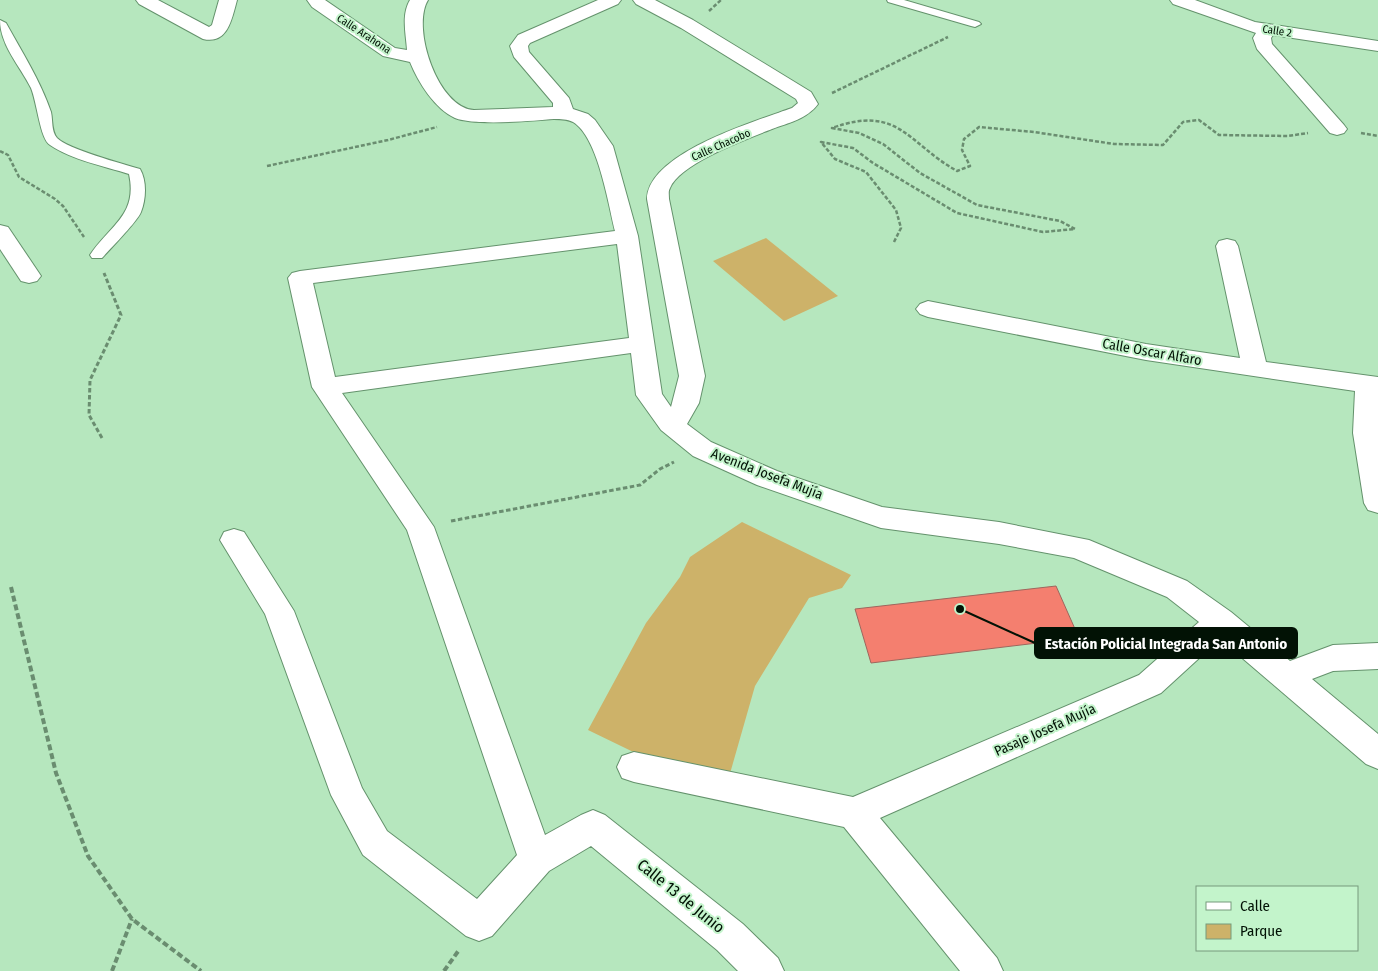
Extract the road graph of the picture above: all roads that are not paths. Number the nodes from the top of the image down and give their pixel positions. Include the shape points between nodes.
1 (145, 0) edge
2 (228, 0) edge
3 (316, 0) edge
4 (420, 0) edge
5 (612, 0) edge
6 (642, 0) edge
7 (892, 0) edge
8 (1179, 0) edge
9 (0, 23) edge
10 (975, 24) road end
11 (1267, 30) junction
12 (1378, 46) edge
13 (417, 58) junction
14 (564, 112) junction
15 (1337, 129) road end
16 (0, 232) edge
17 (627, 236) junction
18 (1227, 246) dead end
19 (97, 255) road end
20 (29, 276) dead end
21 (928, 309) dead end
22 (641, 344) junction
23 (1255, 370) junction
24 (1373, 386) edge
25 (325, 387) junction
26 (670, 424) junction
27 (1378, 503) edge
28 (234, 540) dead end
29 (1220, 621) junction
30 (1378, 656) edge
31 (1287, 677) junction
32 (1378, 754) edge
33 (634, 768) dead end
34 (854, 813) junction
35 (536, 859) junction
36 (765, 971) edge
37 (984, 971) edge

1 - 2 street via 209,35 220,28
3 - 13 street, Calle Arahona via 389,52
4 - 13 street via 414,15
5 - 14 street via 524,39 519,46 520,53 562,102
6 - 26 street, Calle Chacobo via 804,96 808,104 798,112 694,155 671,172 659,188 658,199 692,376 682,413
7 - 10 lane
8 - 11 street, Calle 2
9 - 19 lane via 37,89 47,120 47,132 53,142 134,172 139,189 134,212
11 - 12 street, Calle 2
11 - 15 street via 1262,38 1263,44
13 - 14 street via 430,83 445,101 464,114
14 - 17 street, Avenida Josefa Mujía via 583,120 596,132 603,146
16 - 20 street
17 - 22 street, Avenida Josefa Mujía
17 - 25 street via 300,278
18 - 23 street
21 - 23 street, Calle Oscar Alfaro
22 - 25 street
22 - 26 street, Avenida Josefa Mujía via 649,395
23 - 24 street, Calle Oscar Alfaro
24 - 27 street via 1366,433
25 - 35 street via 420,527
26 - 29 street, Avenida Josefa Mujía via 702,449 767,478 881,517 1079,548 1177,589
28 - 35 street via 279,611 348,795 375,842 479,923
29 - 31 street, Avenida Josefa Mujía
29 - 34 street, Pasaje Josefa Mujía via 1150,684
30 - 31 street via 1334,658
31 - 32 street, Avenida Josefa Mujía
33 - 34 street
34 - 37 street
35 - 36 street, Calle 13 de Junio via 593,826 730,936

